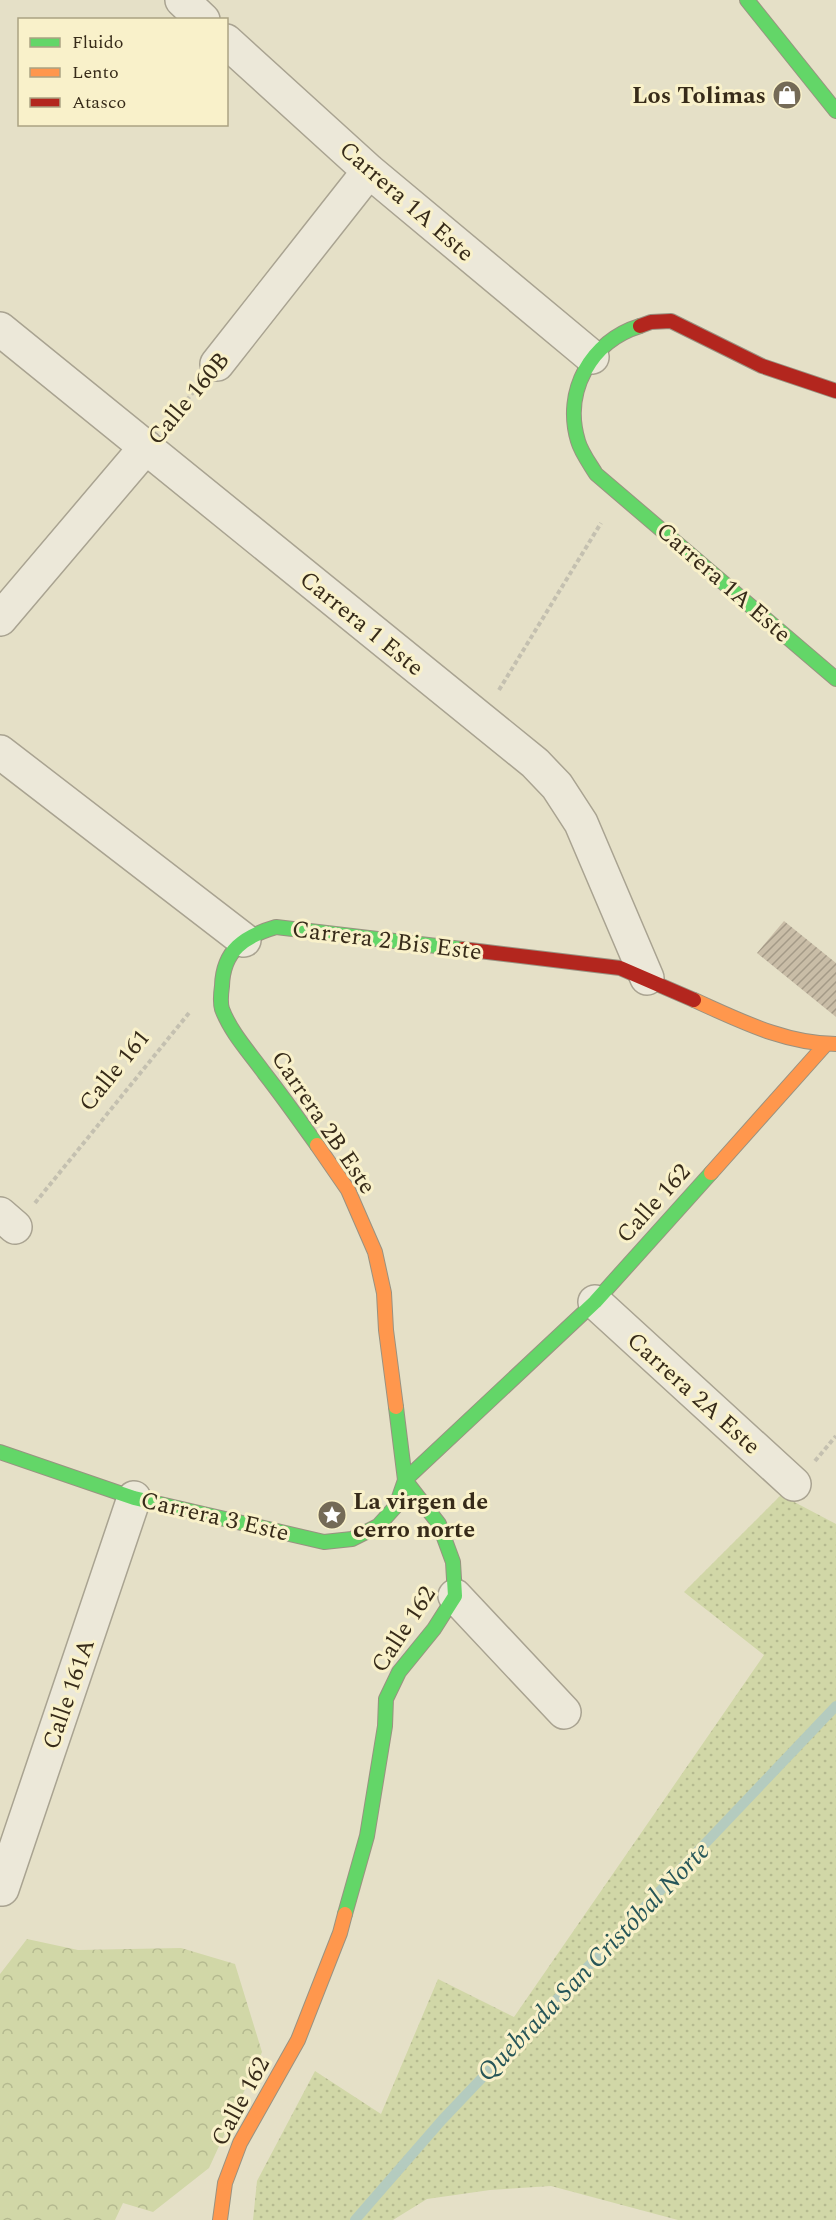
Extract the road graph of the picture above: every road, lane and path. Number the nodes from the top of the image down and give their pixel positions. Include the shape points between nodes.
1 (182, 0) edge
2 (747, 0) edge
3 (201, 18) edge
4 (228, 43) edge
5 (836, 111) edge
6 (369, 171) junction
7 (0, 328) edge
8 (592, 357) junction
9 (217, 364) joint
10 (836, 392) edge
11 (146, 447) junction
12 (620, 492) junction
13 (0, 619) edge
14 (836, 679) edge
15 (482, 719) junction
16 (0, 752) edge
17 (244, 940) junction
18 (222, 973) junction
19 (647, 978) junction
20 (831, 1044) edge
21 (8, 1220) edge
22 (595, 1302) junction
23 (0, 1452) edge
24 (405, 1480) junction
25 (794, 1484) dead end
26 (134, 1498) junction
27 (454, 1596) junction
28 (564, 1712) dead end
29 (2, 1889) dead end
30 (220, 2220) edge

1 - 3 street
2 - 5 street
4 - 6 street, Carrera 1A Este
6 - 8 street, Carrera 1A Este
6 - 9 street, Calle 160B
7 - 11 street, Carrera 1 Este
8 - 10 street, Carrera 1A Este via 629,328 671,321 762,366
8 - 12 street, Carrera 1A Este via 578,383 573,410 578,442 596,474
9 - 11 path, Calle 160B
11 - 13 street, Calle 160B
11 - 15 street, Carrera 1 Este
12 - 14 street, Carrera 1A Este
12 - 15 path
15 - 19 street, Carrera 1 Este via 536,763 581,823
16 - 17 street
17 - 18 street via 230,955
17 - 19 street, Carrera 2 Bis Este via 276,927 303,929 610,966
18 - 21 path, Calle 161
18 - 24 street, Carrera 2B Este via 221,1006 231,1029 348,1190 375,1252 384,1293
19 - 20 street, Carrera 2 Bis Este via 773,1034
20 - 22 street, Calle 162
22 - 24 street, Calle 162
22 - 25 street, Carrera 2A Este
23 - 26 street, Carrera 3 Este
24 - 26 street, Carrera 3 Este via 396,1506 378,1526 352,1539 324,1542
24 - 27 street, Calle 162 via 439,1524 453,1562
26 - 29 street, Calle 161A
27 - 28 street
27 - 30 street, Calle 162 via 434,1629 399,1672 386,1699 367,1836 340,1933 298,2040 240,2144 225,2182

